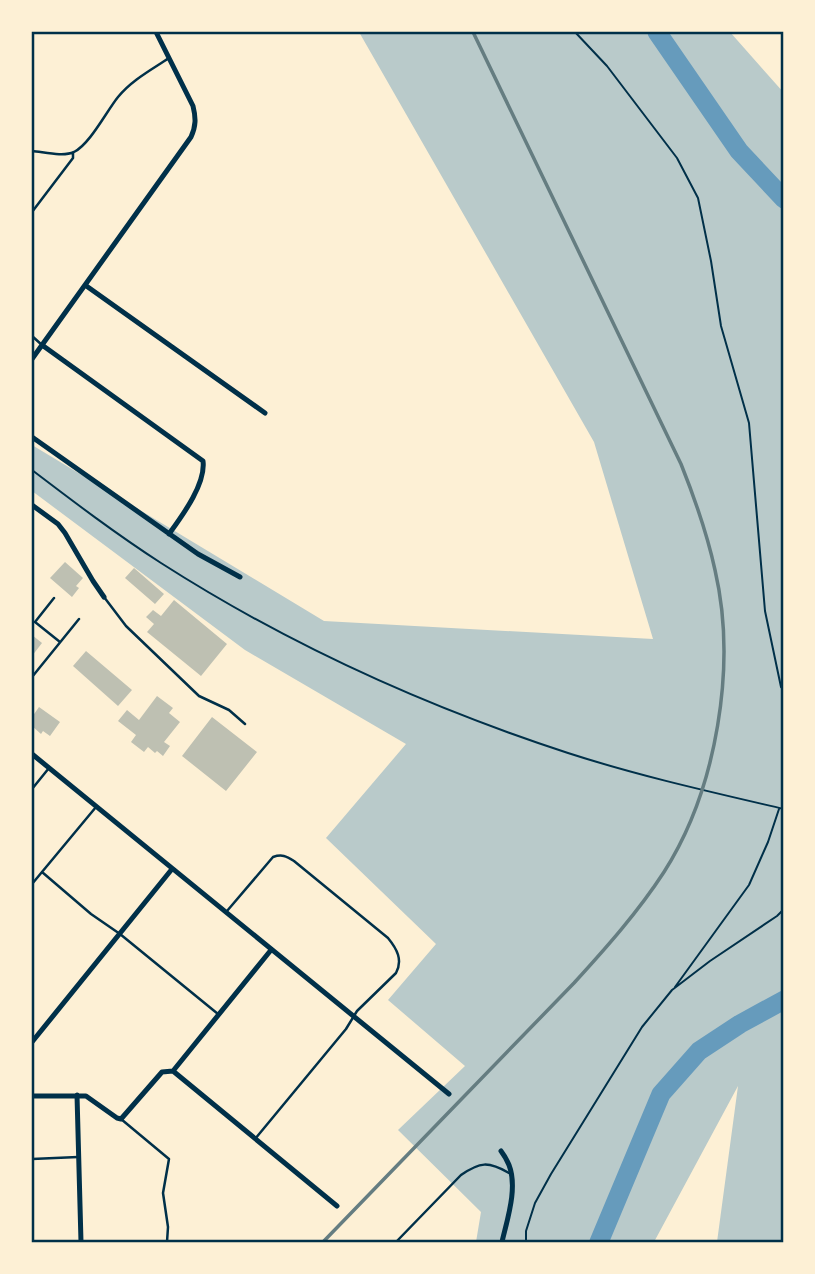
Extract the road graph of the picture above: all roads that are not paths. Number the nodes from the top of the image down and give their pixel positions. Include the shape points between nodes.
1 (156, 32) edge
2 (169, 58) junction
3 (32, 151) edge
4 (73, 153) junction
5 (32, 212) edge
6 (85, 285) junction
7 (32, 336) edge
8 (42, 345) junction
9 (32, 359) edge
10 (264, 413) dead end
11 (32, 437) edge
12 (32, 505) edge
13 (169, 534) junction
14 (240, 578) dead end
15 (104, 597) joint
16 (54, 598) dead end
17 (79, 619) dead end
18 (60, 642) junction
19 (32, 677) edge
20 (245, 724) dead end
21 (32, 754) edge
22 (49, 768) junction
23 (32, 789) edge
24 (96, 807) junction
25 (172, 869) junction
26 (42, 872) junction
27 (32, 884) edge
28 (226, 913) junction
29 (120, 934) junction
30 (271, 950) junction
31 (218, 1014) junction
32 (354, 1018) junction
33 (32, 1042) edge
34 (173, 1071) junction
35 (449, 1094) dead end
36 (77, 1095) junction
37 (32, 1096) edge
38 (121, 1119) junction
39 (255, 1139) junction
40 (501, 1150) dead end
41 (79, 1157) junction
42 (32, 1159) edge
43 (512, 1174) junction
44 (337, 1206) dead end
45 (81, 1242) edge
46 (167, 1242) edge
47 (396, 1242) edge
48 (502, 1242) edge

1 - 2 street
2 - 4 lane via 126,89 86,143
2 - 6 street via 193,106 194,131
3 - 4 lane
4 - 5 lane
6 - 8 street
6 - 10 street
7 - 8 lane
8 - 9 street
8 - 13 street via 203,461 200,484
11 - 13 street
12 - 15 street via 58,524
13 - 14 street
15 - 20 lane via 125,626 199,696 229,710
16 - 18 lane via 35,622
17 - 18 lane
18 - 19 lane
21 - 22 street
22 - 23 lane
22 - 24 street
24 - 25 street
24 - 26 lane
25 - 28 street
25 - 29 street
26 - 27 lane
26 - 29 lane
28 - 30 street
28 - 32 lane via 279,855 293,861 373,925 398,953 400,967
29 - 31 lane
29 - 33 street
30 - 31 street
30 - 32 street
31 - 34 street
32 - 35 street
32 - 39 lane
34 - 38 street via 162,1072
34 - 39 street
36 - 37 street
36 - 38 street
36 - 41 street
38 - 46 lane via 169,1159 163,1192
39 - 44 street
40 - 43 street
41 - 42 lane
41 - 45 street
43 - 47 lane via 489,1164 468,1170
43 - 48 street

